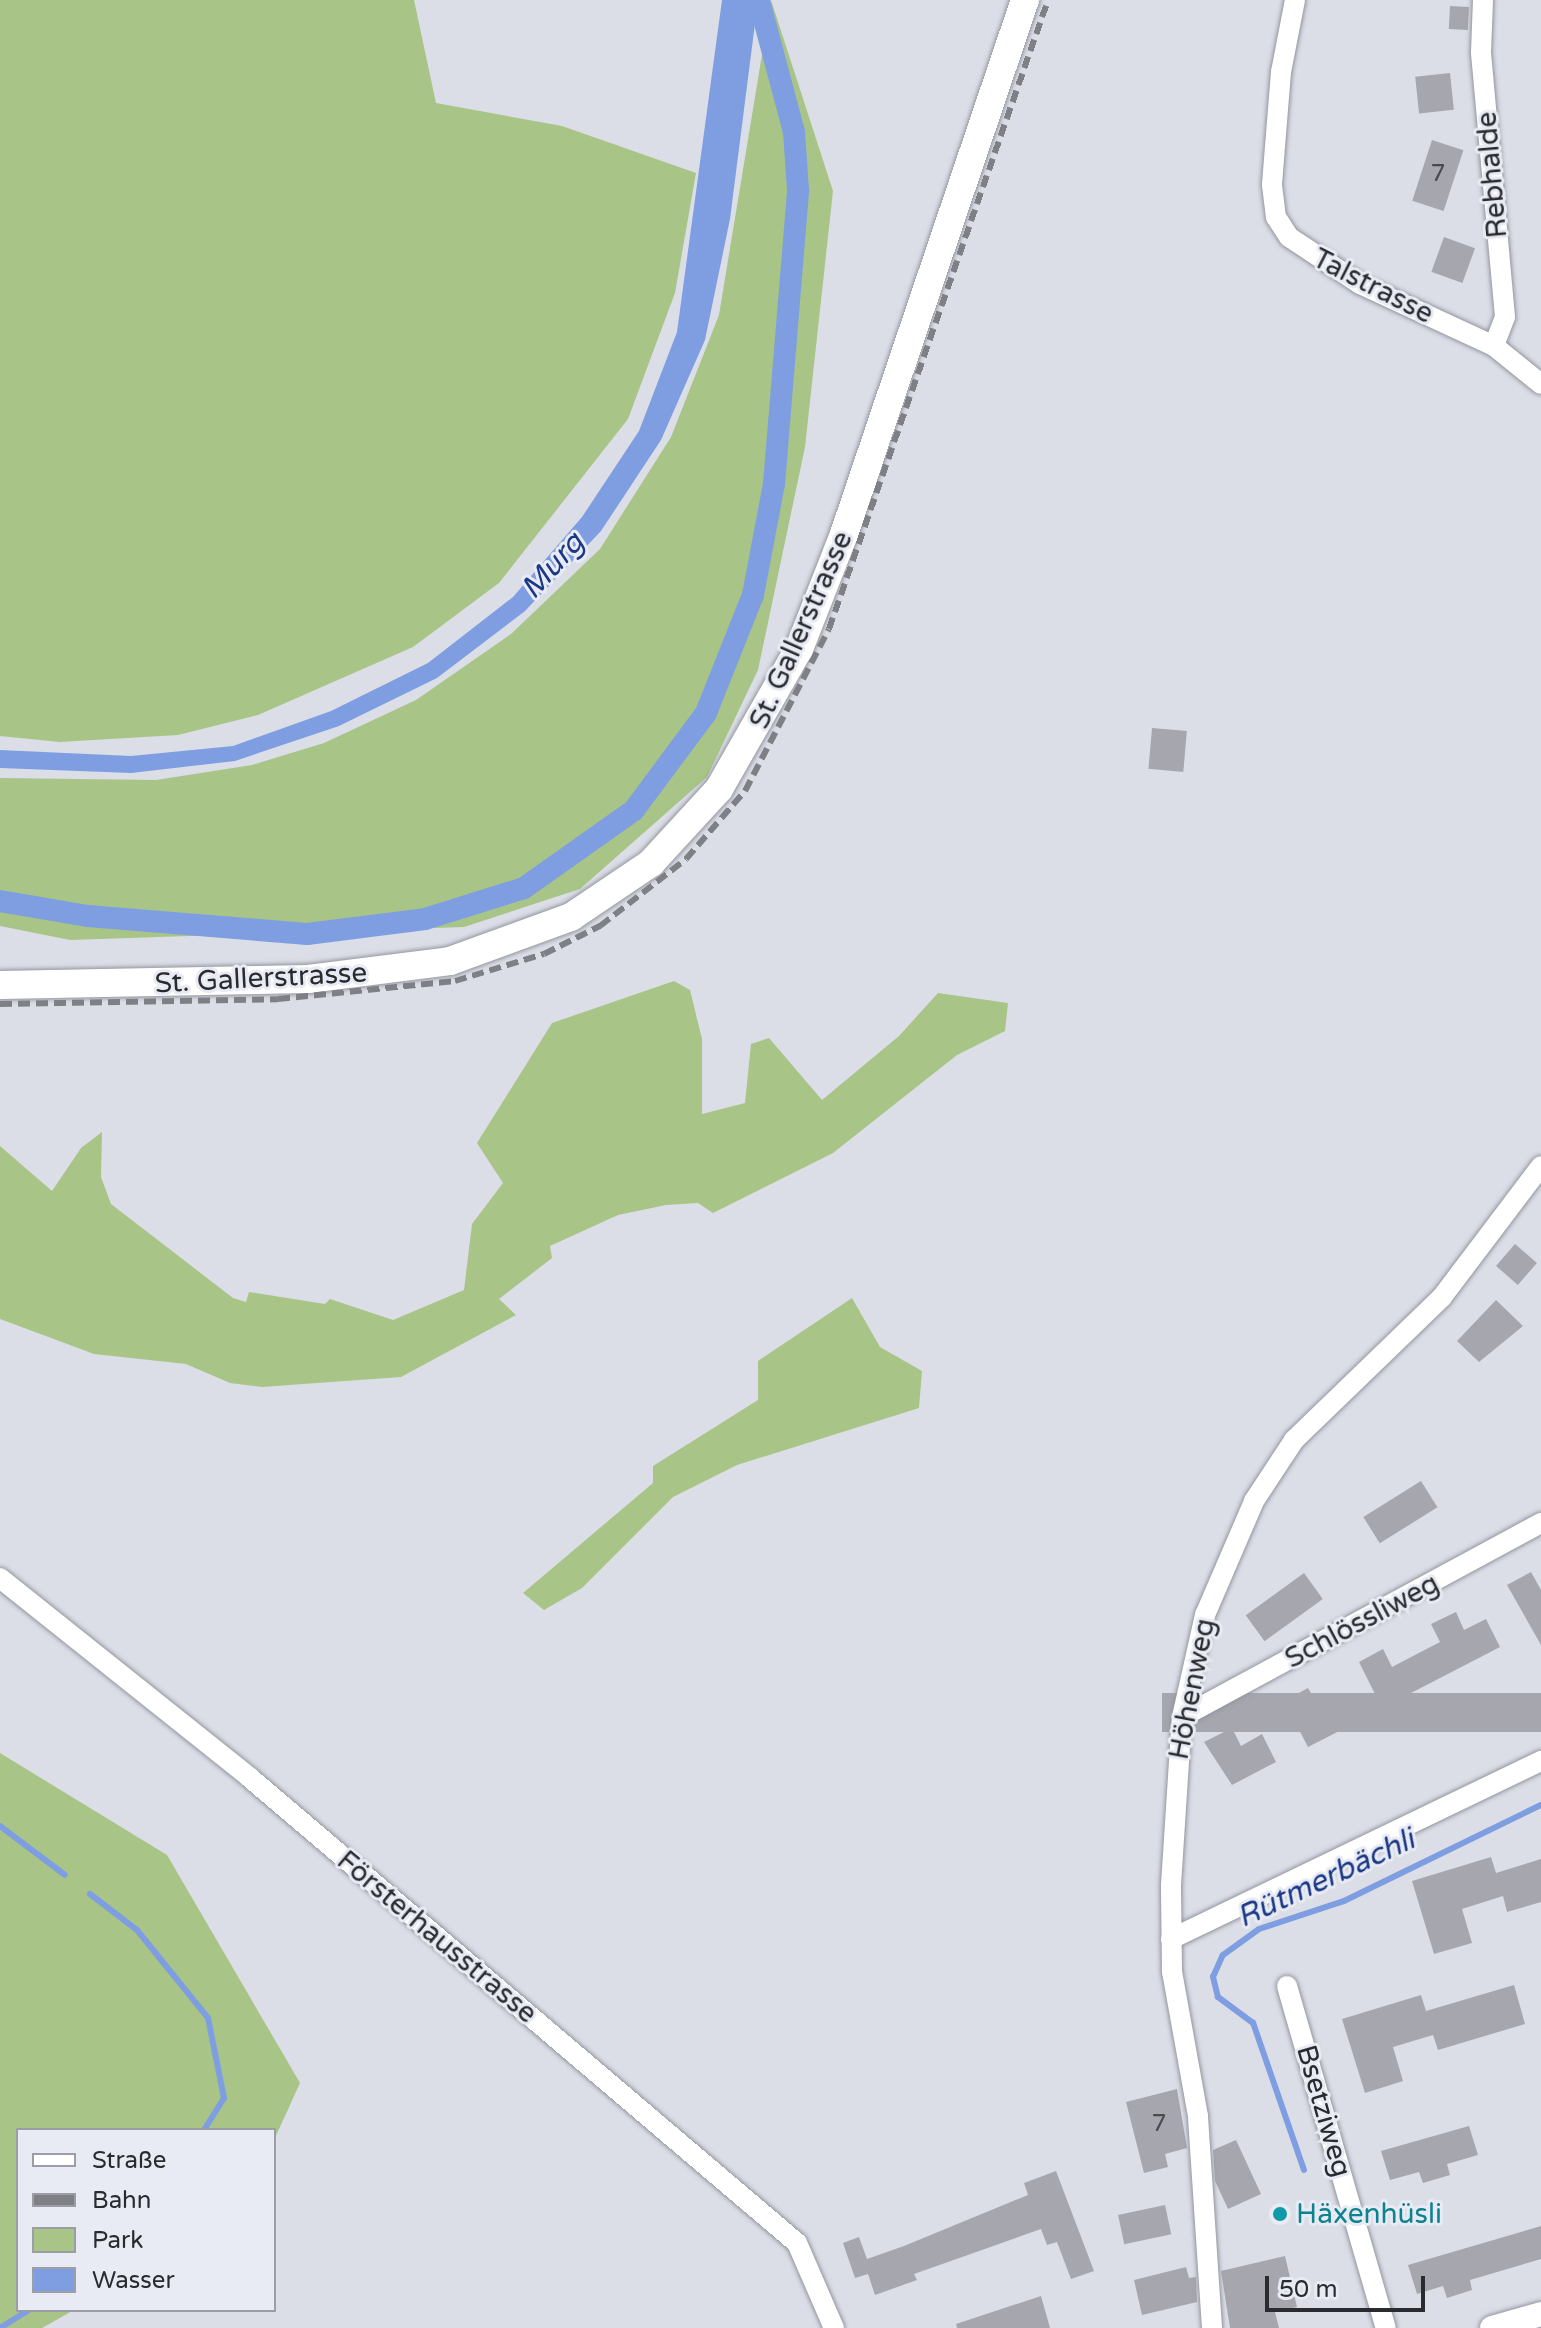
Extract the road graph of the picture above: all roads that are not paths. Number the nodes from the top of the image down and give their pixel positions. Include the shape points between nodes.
1 (1025, 0) edge
2 (1295, 0) edge
3 (1483, 0) edge
4 (1494, 346) junction
5 (1541, 384) edge
6 (0, 985) edge
7 (1541, 1166) edge
8 (1541, 1523) edge
9 (0, 1578) edge
10 (1182, 1717) junction
11 (1541, 1761) edge
12 (1171, 1939) junction
13 (1287, 1986) dead end
14 (1541, 2314) edge
15 (834, 2328) edge
16 (1212, 2328) edge
17 (1386, 2328) edge
18 (1492, 2328) edge

1 - 6 main road, St. Gallerstrasse via 844,534 799,649 719,789 651,863 571,917 450,961 265,981
2 - 4 street, Talstrasse via 1278,102 1276,217 1304,252
3 - 4 street, Rebhalde via 1481,53 1505,317
4 - 5 street, Talstrasse
7 - 10 street, Höhenweg via 1442,1297 1319,1413 1274,1466 1205,1615
8 - 10 street, Schlössliweg
9 - 15 street, Försterhausstrasse via 249,1777 797,2243
10 - 12 street, Höhenweg
11 - 12 street
12 - 16 street, Höhenweg via 1198,2116
13 - 17 street, Bsetziweg
14 - 18 street

